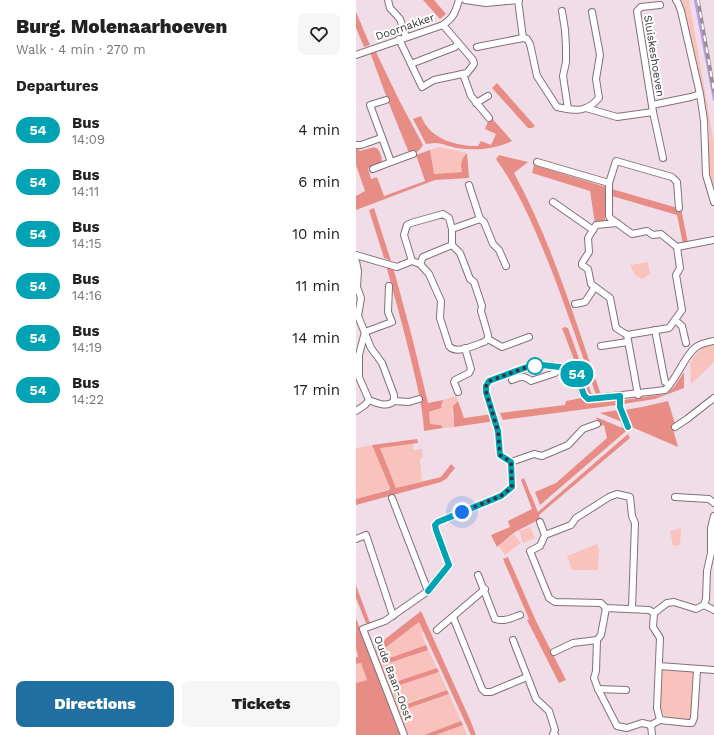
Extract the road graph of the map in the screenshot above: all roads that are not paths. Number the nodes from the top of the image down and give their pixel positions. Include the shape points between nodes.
1 (388, 0) edge
2 (459, 0) edge
3 (465, 0) edge
4 (518, 0) edge
5 (676, 0) edge
6 (660, 5) dead end
7 (562, 11) dead end
8 (592, 12) dead end
9 (443, 24) junction
10 (406, 37) junction
11 (523, 38) junction
12 (399, 39) junction
13 (458, 43) junction
14 (477, 47) dead end
15 (356, 55) edge
16 (411, 64) junction
17 (463, 74) junction
18 (700, 94) junction
19 (488, 96) dead end
20 (386, 100) dead end
21 (476, 103) junction
22 (652, 104) junction
23 (586, 108) junction
24 (568, 109) junction
25 (653, 112) junction
26 (489, 118) dead end
27 (381, 138) junction
28 (356, 145) edge
29 (413, 154) dead end
30 (663, 158) dead end
31 (391, 162) junction
32 (537, 162) dead end
33 (373, 169) dead end
34 (609, 183) junction
35 (469, 185) dead end
36 (553, 202) dead end
37 (714, 202) edge
38 (679, 208) dead end
39 (480, 219) junction
40 (617, 223) junction
41 (452, 229) junction
42 (593, 230) junction
43 (714, 240) edge
44 (452, 245) junction
45 (677, 247) junction
46 (356, 255) edge
47 (356, 261) edge
48 (412, 261) junction
49 (420, 264) junction
50 (506, 266) dead end
51 (389, 286) dead end
52 (595, 287) junction
53 (575, 304) dead end
54 (357, 316) edge
55 (675, 320) junction
56 (655, 330) junction
57 (364, 332) junction
58 (529, 337) dead end
59 (627, 338) junction
60 (488, 339) junction
61 (714, 341) edge
62 (686, 343) dead end
63 (601, 346) dead end
64 (465, 348) junction
65 (553, 366) junction
66 (512, 380) dead end
67 (665, 382) dead end
68 (458, 392) dead end
69 (638, 394) junction
70 (620, 396) junction
71 (419, 399) dead end
72 (369, 400) junction
73 (713, 401) edge
74 (394, 402) junction
75 (356, 412) edge
76 (597, 424) dead end
77 (675, 426) dead end
78 (628, 427) dead end
79 (511, 462) junction
80 (675, 497) dead end
81 (392, 498) dead end
82 (714, 503) edge
83 (714, 516) edge
84 (540, 522) dead end
85 (545, 535) junction
86 (356, 539) edge
87 (478, 575) dead end
88 (485, 590) junction
89 (428, 591) junction
90 (704, 605) junction
91 (606, 608) junction
92 (632, 608) junction
93 (714, 610) edge
94 (654, 613) junction
95 (520, 615) dead end
96 (393, 616) junction
97 (453, 618) junction
98 (437, 630) dead end
99 (513, 640) dead end
100 (597, 640) junction
101 (554, 652) dead end
102 (658, 666) junction
103 (697, 670) junction
104 (714, 670) edge
105 (527, 677) junction
106 (598, 689) junction
107 (626, 690) dead end
108 (660, 720) junction
109 (651, 725) junction
110 (404, 735) edge
111 (554, 735) edge
112 (652, 735) edge

1 - 10 street via 390,8 400,18
2 - 9 street, Doornakker via 454,15
3 - 4 street via 486,3
4 - 11 street
5 - 18 street via 682,10
6 - 22 street, Sluiskeshoeven via 641,7 637,11
7 - 24 street via 566,41 563,76
8 - 23 street via 600,55 596,79 599,98 592,106
9 - 10 street, Doornakker
9 - 13 street
10 - 12 street, Doornakker
11 - 14 street
11 - 24 street via 530,44 536,76 557,107
12 - 15 street, Doornakker
12 - 16 street
13 - 16 street via 455,47
13 - 17 street via 474,64
16 - 17 street via 422,87 434,80
17 - 21 street
18 - 22 street, Sluiskeshoeven
18 - 37 street via 706,175
19 - 21 street
20 - 27 street via 370,105
21 - 26 street
22 - 25 street, Sluiskeshoeven
23 - 24 street, Sluiskeshoeven
23 - 25 street, Sluiskeshoeven via 617,117
25 - 30 street, Sluiskeshoeven
27 - 28 street
27 - 31 street
29 - 31 street
31 - 33 street
32 - 34 street
34 - 38 street via 616,161 672,176 677,182
34 - 40 street via 609,216
35 - 39 street
36 - 42 street
39 - 41 street
39 - 50 street via 484,222 493,244 500,250
40 - 42 street via 596,225
40 - 45 street via 632,234 647,231 653,235 661,234
41 - 44 street
41 - 48 street via 449,218 444,214 406,225 404,235
42 - 52 street via 588,238 589,252 582,265 588,269 591,284
43 - 45 street
44 - 49 street via 423,257
44 - 60 street via 460,252 470,279 474,282 482,306
45 - 55 street via 680,268 676,275 682,310
46 - 48 street via 397,267
47 - 54 street via 357,287 361,298
48 - 49 street
49 - 64 street via 429,274 441,301 440,318 449,346 456,350
51 - 57 street via 388,312 392,322
52 - 53 street via 585,302
52 - 59 street via 610,298 616,328
54 - 57 street
55 - 56 street via 670,328
55 - 62 street via 682,326
56 - 59 street
56 - 67 street
57 - 72 street via 359,355 359,377
57 - 74 street via 382,363 394,395
58 - 60 street via 502,347
59 - 63 street
59 - 69 street
60 - 64 street
61 - 69 street via 695,348 665,390
64 - 68 street via 471,369 455,380
65 - 66 street via 557,371 531,381 522,376
65 - 70 street via 576,372 584,395 588,399
65 - 79 street via 527,367 489,381 486,386 498,431 500,455
69 - 70 street
70 - 78 street via 620,407
71 - 74 street
72 - 74 street via 386,405
72 - 75 street
73 - 77 street
76 - 79 street via 583,428 568,445 542,456 534,454
79 - 89 street via 512,487 501,496 435,525 449,565
80 - 82 street via 709,499
81 - 89 street
83 - 90 street
84 - 85 street
85 - 91 street via 540,546 530,551 549,598 555,602 601,602
85 - 92 street via 571,525 576,518 609,497 617,494 630,497 635,523
86 - 96 street via 366,535
87 - 88 street
88 - 95 street via 495,619 501,621
88 - 97 street
89 - 96 street
90 - 93 street
90 - 94 street via 696,609 674,602 667,603
91 - 92 street
91 - 100 street via 601,635
92 - 94 street
94 - 102 street via 653,627 660,638
96 - 110 street, Oude Baan-Oost via 363,629
97 - 98 street
97 - 105 street via 485,692 491,692
99 - 105 street
100 - 101 street via 573,643
100 - 106 street via 594,678
102 - 103 street via 690,667
102 - 108 street via 657,708
103 - 104 street
103 - 108 street via 692,723
105 - 111 street via 536,699 549,711
106 - 107 street
106 - 109 street via 617,726 627,728 642,724
108 - 109 street
109 - 112 street

